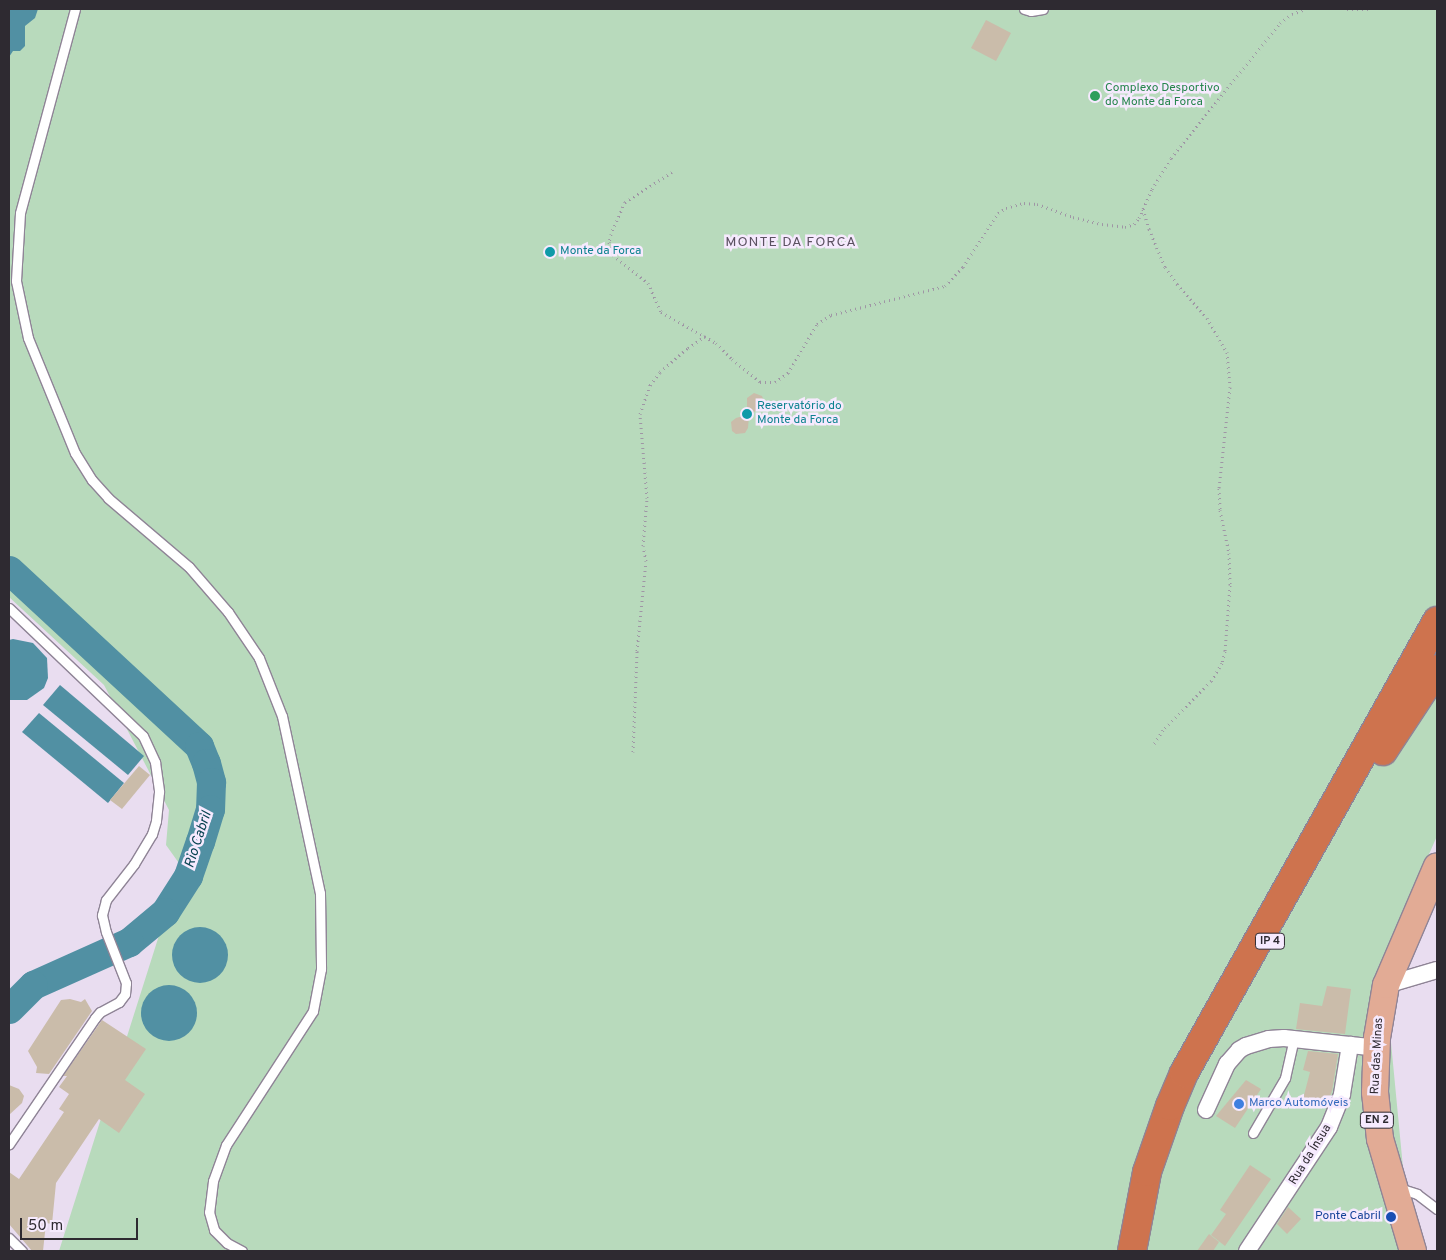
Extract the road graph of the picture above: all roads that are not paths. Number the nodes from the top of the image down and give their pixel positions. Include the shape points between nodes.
1 (75, 9) edge
2 (1024, 9) edge
3 (1043, 9) edge
4 (9, 608) edge
5 (1437, 621) edge
6 (1437, 646) edge
7 (1437, 669) edge
8 (1346, 807) junction
9 (1437, 866) edge
10 (1437, 970) edge
11 (1386, 986) junction
12 (1294, 1038) junction
13 (1350, 1045) junction
14 (1376, 1048) junction
15 (1206, 1110) dead end
16 (1253, 1133) dead end
17 (9, 1144) edge
18 (1393, 1187) junction
19 (1437, 1210) edge
20 (9, 1238) edge
21 (22, 1251) edge
22 (242, 1251) edge
23 (1132, 1251) edge
24 (1142, 1251) edge
25 (1247, 1251) edge
26 (1413, 1251) edge

1 - 22 lane via 20,213 16,281 28,338 75,453 92,480 108,498 189,567 228,612 259,658 282,716 319,886 322,962 313,1011 226,1145 213,1181 209,1212 214,1230 227,1243
2 - 3 lane
4 - 17 lane via 138,730 155,762 159,792 156,821 142,852 106,900 102,915 127,986 124,997 98,1014
5 - 23 highway, IP 4 via 1184,1073 1147,1172
6 - 8 highway, IP 4
7 - 8 highway
8 - 24 highway, IP 4 via 1206,1056 1188,1094 1159,1174
9 - 11 main road, Rua das Minas / EN 2
10 - 11 street
11 - 14 main road, Rua das Minas / EN 2
12 - 13 street
12 - 15 street via 1264,1040 1238,1050 1227,1064
12 - 16 lane via 1285,1078
13 - 14 street
13 - 25 street, Rua da Ínsua via 1342,1094 1329,1127
14 - 18 main road, Rua das Minas / EN 2 via 1377,1122
18 - 19 lane via 1417,1194
18 - 26 main road, Rua das Minas / EN 2
20 - 21 lane

